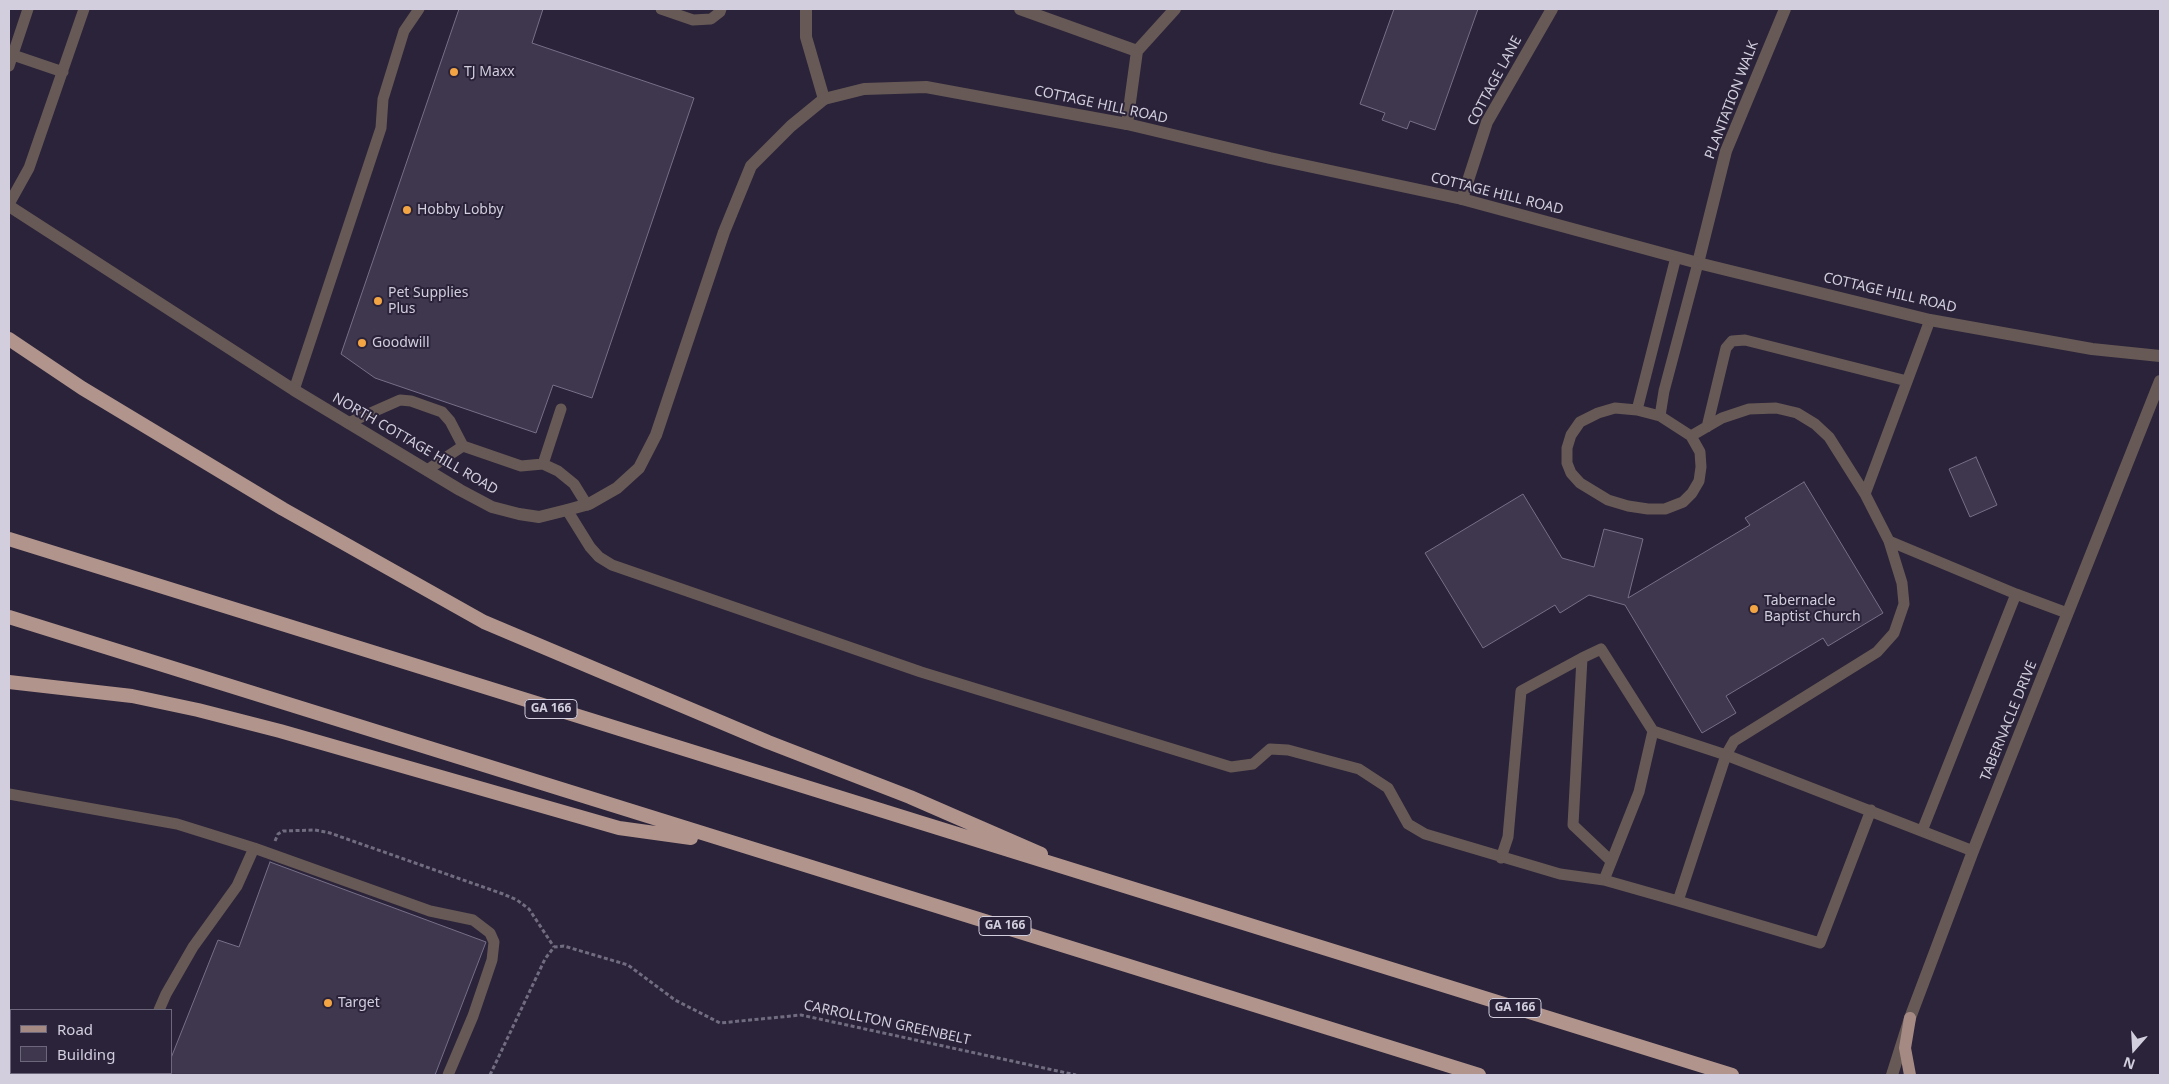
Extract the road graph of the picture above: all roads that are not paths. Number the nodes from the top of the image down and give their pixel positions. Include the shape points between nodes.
1 (28, 9) edge
2 (84, 9) edge
3 (419, 9) edge
4 (661, 9) edge
5 (721, 9) edge
6 (806, 9) edge
7 (1020, 9) edge
8 (1175, 9) edge
9 (1785, 9) edge
10 (1549, 11) edge
11 (1137, 51) junction
12 (11, 61) edge
13 (63, 72) junction
14 (824, 99) junction
15 (1127, 124) junction
16 (1462, 199) junction
17 (9, 205) edge
18 (1676, 257) junction
19 (1698, 263) junction
20 (1930, 320) junction
21 (9, 339) edge
22 (2160, 356) edge
23 (1907, 381) junction
24 (2160, 381) edge
25 (294, 390) junction
26 (562, 409) dead end
27 (1636, 410) junction
28 (1660, 416) junction
29 (348, 423) junction
30 (1707, 427) junction
31 (1691, 436) junction
32 (463, 446) junction
33 (543, 464) junction
34 (427, 470) junction
35 (1865, 494) junction
36 (587, 505) junction
37 (567, 510) junction
38 (9, 539) edge
39 (1889, 541) junction
40 (2016, 594) junction
41 (2067, 613) junction
42 (9, 617) edge
43 (1582, 658) junction
44 (9, 682) edge
45 (1653, 731) junction
46 (1726, 755) junction
47 (9, 794) edge
48 (1871, 810) junction
49 (1922, 831) junction
50 (729, 843) junction
51 (254, 848) junction
52 (1973, 852) junction
53 (1501, 858) junction
54 (1611, 861) junction
55 (1094, 878) junction
56 (1604, 880) junction
57 (1678, 901) junction
58 (160, 1009) edge
59 (1910, 1018) junction
60 (448, 1075) edge
61 (1479, 1075) edge
62 (1732, 1075) edge
63 (1892, 1075) edge
64 (1910, 1075) edge

1 - 12 lane
2 - 13 lane
3 - 25 lane via 404,31 383,99 381,128
4 - 5 lane via 693,20 711,18
6 - 14 street via 806,37
7 - 11 street
8 - 11 street
9 - 19 street, PLANTATION WALK via 1726,151
10 - 16 street, COTTAGE LANE via 1487,122
11 - 15 street
12 - 13 lane
13 - 17 lane via 30,168
14 - 15 street, COTTAGE HILL ROAD via 864,89 926,87
14 - 36 street, NORTH COTTAGE HILL ROAD via 751,166 724,232 656,435 638,468 617,488
15 - 16 street, COTTAGE HILL ROAD
16 - 18 street, COTTAGE HILL ROAD
17 - 25 street, NORTH COTTAGE HILL ROAD
18 - 19 street, COTTAGE HILL ROAD
18 - 27 lane
19 - 20 street, COTTAGE HILL ROAD
19 - 28 lane
20 - 22 street, COTTAGE HILL ROAD via 2092,349
20 - 23 lane
21 - 55 highway via 82,388 283,509 484,622 984,828
23 - 30 lane via 1745,340 1732,341 1726,348
23 - 35 lane
24 - 41 street, TABERNACLE DRIVE
25 - 29 street, NORTH COTTAGE HILL ROAD
26 - 33 lane
27 - 28 lane
27 - 31 lane via 1615,408 1580,422 1567,448 1567,463 1572,474 1580,484 1608,500 1648,510 1664,509 1683,502 1699,481 1701,467 1700,452
28 - 31 lane
29 - 32 lane via 400,400 411,400 442,412
29 - 34 street, NORTH COTTAGE HILL ROAD
30 - 31 lane
30 - 35 lane via 1749,409 1776,408 1798,413 1829,437
32 - 33 lane via 521,466
32 - 34 lane
33 - 36 lane via 574,484
34 - 37 street, NORTH COTTAGE HILL ROAD via 492,507 539,517
35 - 39 lane
36 - 37 street, NORTH COTTAGE HILL ROAD
37 - 53 lane via 590,547 612,564 921,672 1231,767 1253,764 1270,749 1288,750 1359,769 1388,788 1408,824 1425,834
38 - 55 highway, GA 166
39 - 40 lane
39 - 46 lane via 1896,558 1904,604 1894,633 1877,652 1734,741
40 - 41 lane
40 - 49 lane
41 - 52 street, TABERNACLE DRIVE
42 - 50 highway, GA 166
43 - 45 lane via 1601,649
43 - 53 lane via 1521,691 1508,837
43 - 54 lane via 1573,825
44 - 50 highway via 132,696 198,710 290,733 619,828
45 - 46 lane
45 - 54 lane via 1639,792
46 - 48 lane
46 - 57 lane
47 - 51 lane via 177,824
48 - 49 lane
48 - 57 lane via 1820,943
49 - 52 lane
50 - 61 highway, GA 166
51 - 58 lane via 237,886 193,947
51 - 60 lane via 430,911 473,920 490,933 494,942 492,960
52 - 59 street, TABERNACLE DRIVE
53 - 56 lane via 1560,874
54 - 56 lane
55 - 62 highway, GA 166
56 - 57 lane
59 - 63 street, TABERNACLE DRIVE
59 - 64 main road via 1905,1048

